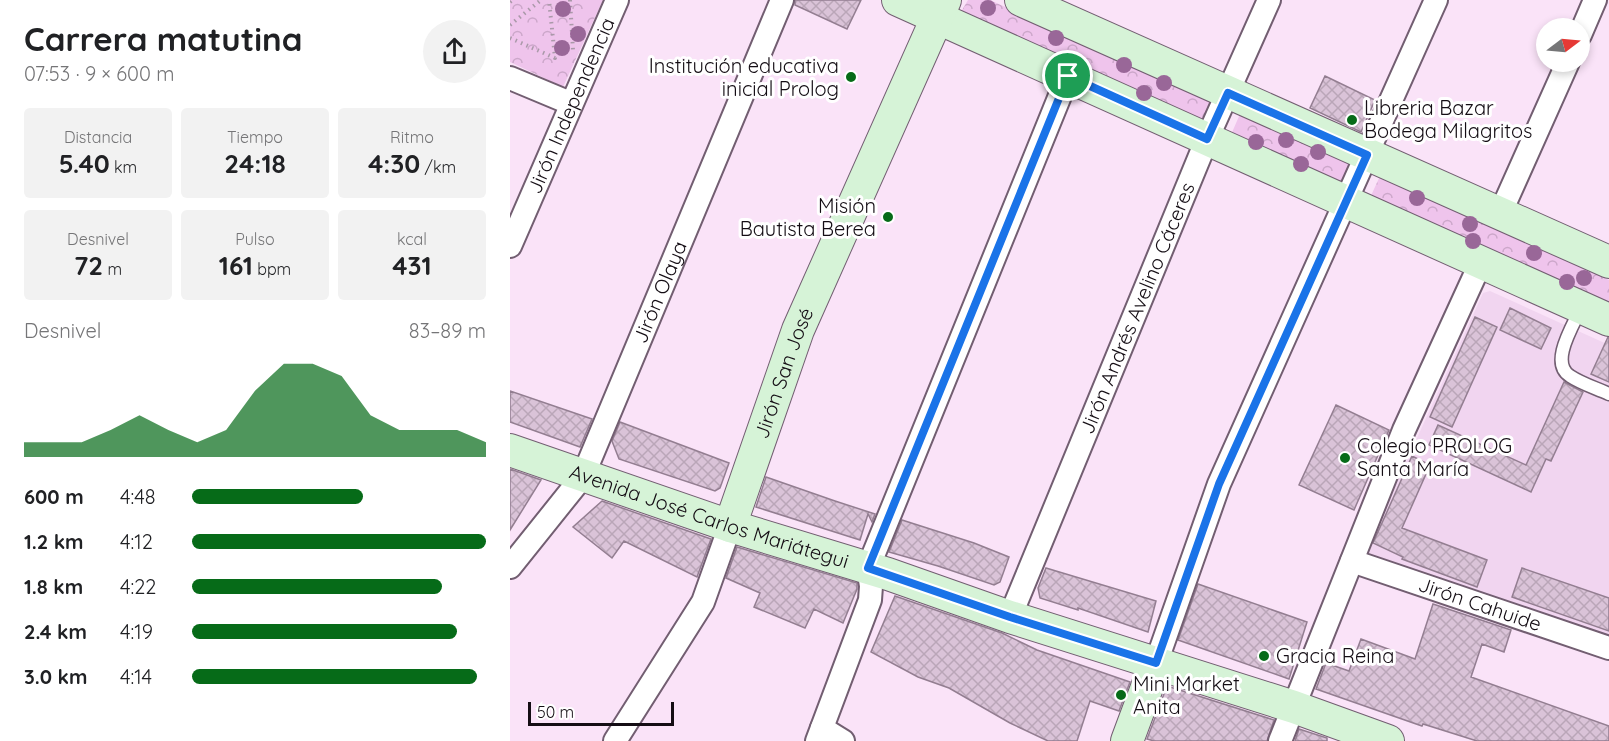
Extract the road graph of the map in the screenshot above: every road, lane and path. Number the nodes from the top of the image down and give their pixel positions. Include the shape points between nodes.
1 (541, 0) edge
2 (549, 0) edge
3 (570, 0) edge
4 (617, 0) edge
5 (782, 0) edge
6 (898, 0) edge
7 (1021, 0) edge
8 (1269, 0) edge
9 (1436, 0) edge
10 (1595, 0) edge
11 (941, 8) edge
12 (1587, 18) edge
13 (510, 26) edge
14 (510, 38) edge
15 (578, 49) dead end
16 (1564, 72) edge
17 (1068, 76) junction
18 (510, 78) edge
19 (1228, 93) junction
20 (570, 103) junction
21 (1207, 139) junction
22 (1367, 155) junction
23 (1346, 201) junction
24 (1500, 214) junction
25 (510, 246) edge
26 (1481, 262) junction
27 (1609, 262) edge
28 (1581, 307) junction
29 (1609, 320) edge
30 (1609, 394) edge
31 (510, 450) edge
32 (583, 476) junction
33 (730, 526) junction
34 (1352, 561) junction
35 (510, 567) edge
36 (868, 568) junction
37 (1010, 617) junction
38 (1609, 648) edge
39 (1156, 663) junction
40 (1294, 707) junction
41 (820, 735) edge
42 (615, 741) edge
43 (843, 741) edge
44 (1128, 741) edge
45 (1280, 741) edge
46 (1388, 741) edge

1 - 13 path
2 - 14 path via 555,58
3 - 15 path via 573,59
4 - 20 street, Jirón Independencia
5 - 32 street, Jirón Olaya
6 - 11 street
7 - 19 street
8 - 19 street, Jirón Andrés Avelino Cáceres
9 - 22 street
10 - 12 street
11 - 17 street
11 - 33 street, Jirón San José via 798,330
16 - 24 street
17 - 21 street
17 - 36 street
18 - 20 street
19 - 21 street, Jirón Andrés Avelino Cáceres
19 - 22 street
20 - 25 street, Jirón Independencia
21 - 23 street
21 - 37 street, Jirón Andrés Avelino Cáceres
22 - 23 street
22 - 24 street
23 - 26 street
23 - 39 street via 1219,484
24 - 27 street
26 - 28 street
26 - 34 street via 1404,430
28 - 29 street
28 - 30 lane via 1560,358 1561,367 1569,376
31 - 32 street, Avenida José Carlos Mariátegui
32 - 33 street, Avenida José Carlos Mariátegui
32 - 35 street, Jirón Olaya
33 - 36 street, Avenida José Carlos Mariátegui
33 - 42 street, Jirón San José via 703,602
34 - 38 street, Jirón Cahuide
34 - 40 street
36 - 37 street, Avenida José Carlos Mariátegui
36 - 41 street via 870,600
37 - 39 street, Avenida José Carlos Mariátegui
39 - 40 street, Avenida José Carlos Mariátegui
39 - 44 street
40 - 45 street
40 - 46 street, Avenida José Carlos Mariátegui
41 - 43 street

